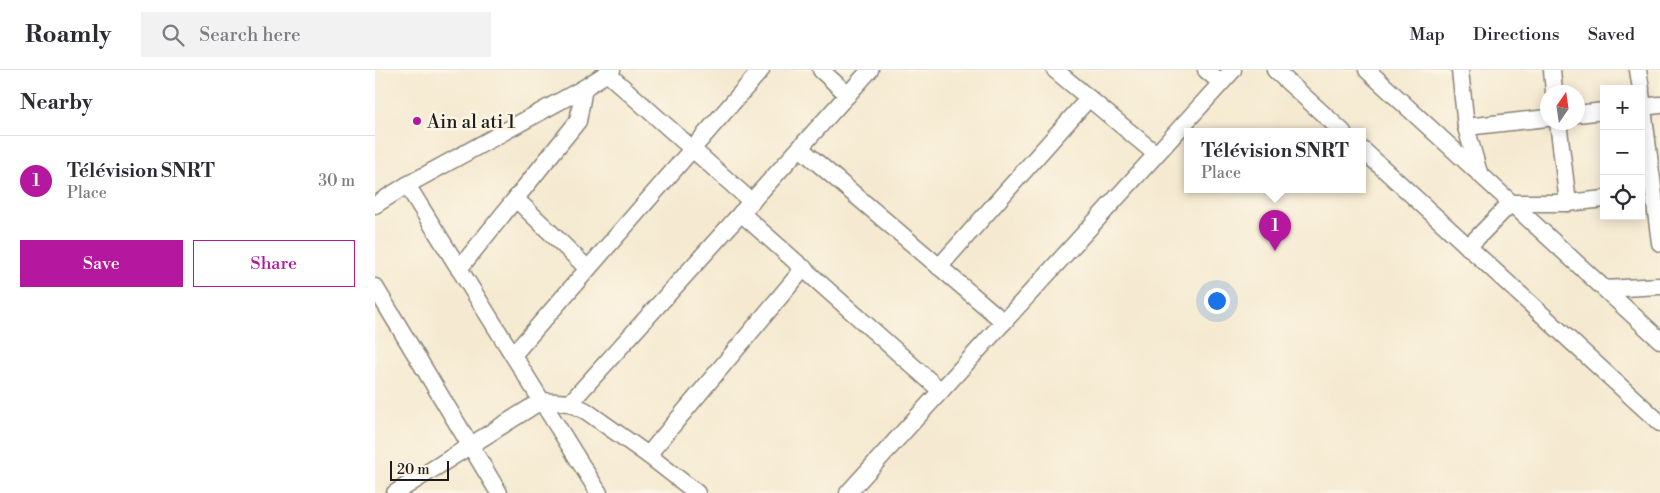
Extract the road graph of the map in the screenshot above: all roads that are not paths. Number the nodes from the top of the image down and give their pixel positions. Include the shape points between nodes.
1 (761, 70) edge
2 (821, 70) edge
3 (870, 70) edge
4 (1055, 70) edge
5 (1206, 70) edge
6 (1233, 70) edge
7 (1275, 70) edge
8 (1367, 70) edge
9 (1460, 70) edge
10 (1552, 70) edge
11 (1638, 70) edge
12 (610, 72) edge
13 (1221, 83) junction
14 (1553, 85) edge
15 (1640, 85) edge
16 (584, 88) junction
17 (848, 95) junction
18 (1089, 98) junction
19 (1645, 102) edge
20 (1660, 105) edge
21 (1600, 111) edge
22 (1585, 113) edge
23 (1540, 119) edge
24 (1466, 127) junction
25 (1339, 128) edge
26 (1559, 130) edge
27 (1645, 130) edge
28 (692, 148) junction
29 (800, 148) junction
30 (1366, 153) edge
31 (1156, 154) junction
32 (1479, 173) junction
33 (407, 185) junction
34 (1652, 195) edge
35 (517, 199) junction
36 (1600, 199) edge
37 (1511, 203) junction
38 (1567, 203) junction
39 (375, 205) edge
40 (747, 208) junction
41 (1660, 243) edge
42 (1468, 247) junction
43 (939, 267) junction
44 (587, 268) junction
45 (803, 268) junction
46 (459, 269) junction
47 (1660, 286) edge
48 (375, 287) edge
49 (1605, 289) junction
50 (1004, 322) junction
51 (1660, 340) edge
52 (513, 355) junction
53 (941, 390) junction
54 (541, 401) junction
55 (570, 403) junction
56 (1660, 423) edge
57 (470, 445) junction
58 (648, 454) junction
59 (395, 493) edge
60 (499, 493) edge
61 (599, 493) edge
62 (697, 493) edge
63 (848, 493) edge

1 - 28 street
2 - 17 street
3 - 17 street
4 - 18 street
5 - 13 street
6 - 13 street
7 - 25 street
8 - 32 street
9 - 24 street
10 - 14 street
11 - 15 street
12 - 16 street
12 - 28 street
13 - 31 street
16 - 33 street
16 - 35 street via 578,121
17 - 29 street
18 - 31 street
18 - 43 street
19 - 20 street
21 - 22 street
23 - 24 street
24 - 32 street
26 - 38 street
27 - 34 street
28 - 40 street
28 - 44 street
29 - 40 street
29 - 43 street
30 - 42 street
31 - 50 street
32 - 37 street
33 - 39 street
33 - 46 street
34 - 41 street
35 - 44 street
35 - 46 street
36 - 38 street
37 - 38 street
37 - 42 street
37 - 49 street
40 - 45 street
40 - 55 street
42 - 56 street
43 - 50 street
44 - 52 street
45 - 53 street
45 - 58 street
46 - 52 street
47 - 49 street
48 - 57 street
49 - 51 street
50 - 53 street
52 - 54 street
53 - 63 street
54 - 55 street
54 - 57 street
54 - 61 street
55 - 58 street via 601,420
57 - 59 street
57 - 60 street
58 - 62 street

